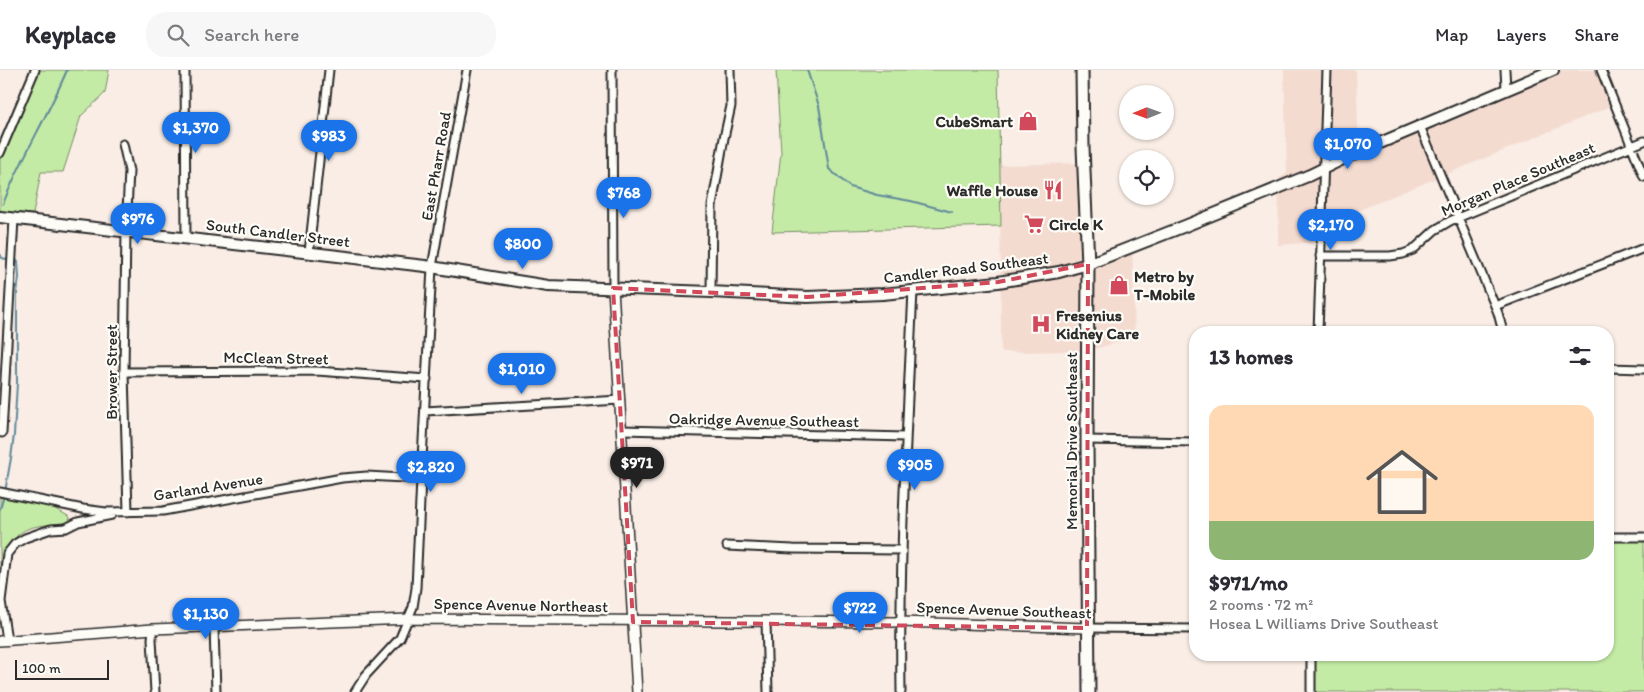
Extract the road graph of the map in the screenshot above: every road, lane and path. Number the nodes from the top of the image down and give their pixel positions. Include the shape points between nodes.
1 (34, 70) edge
2 (184, 70) edge
3 (328, 70) edge
4 (467, 70) edge
5 (612, 70) edge
6 (730, 70) edge
7 (1082, 70) edge
8 (1327, 70) edge
9 (1505, 70) edge
10 (1553, 70) edge
11 (1601, 70) edge
12 (1506, 88) junction
13 (1420, 126) junction
14 (1644, 141) edge
15 (122, 144) dead end
16 (1631, 147) junction
17 (0, 153) edge
18 (1323, 169) junction
19 (1644, 177) edge
20 (0, 217) edge
21 (1458, 218) junction
22 (14, 219) junction
23 (126, 231) junction
24 (186, 238) junction
25 (1644, 248) edge
26 (309, 252) junction
27 (1320, 256) junction
28 (1088, 264) junction
29 (432, 267) junction
30 (613, 288) junction
31 (913, 290) junction
32 (710, 292) junction
33 (1495, 306) junction
34 (0, 319) edge
35 (8, 320) junction
36 (1318, 326) edge
37 (1502, 326) edge
38 (1614, 368) edge
39 (1644, 369) edge
40 (124, 372) junction
41 (427, 379) junction
42 (620, 400) junction
43 (425, 411) junction
44 (622, 430) junction
45 (2, 433) dead end
46 (906, 437) junction
47 (1087, 440) junction
48 (1189, 442) edge
49 (420, 480) junction
50 (0, 492) edge
51 (128, 512) junction
52 (1614, 537) edge
53 (1644, 537) edge
54 (727, 546) dead end
55 (902, 550) junction
56 (410, 619) junction
57 (766, 621) junction
58 (633, 622) junction
59 (900, 622) junction
60 (214, 628) junction
61 (1087, 628) junction
62 (153, 629) junction
63 (1189, 629) edge
64 (4, 641) edge
65 (1311, 661) edge
66 (154, 692) edge
67 (216, 692) edge
68 (355, 692) edge
69 (637, 692) edge
70 (768, 692) edge
71 (901, 692) edge
72 (1089, 692) edge
73 (1311, 692) edge

1 - 17 street
2 - 24 street
3 - 26 street
4 - 29 street, East Pharr Road
5 - 30 street
6 - 32 street via 730,112 712,206
7 - 28 main road, Memorial Drive Southeast
8 - 18 street
9 - 12 street
10 - 12 main road, Candler Road Southeast
11 - 16 street
12 - 13 main road, Candler Road Southeast
13 - 18 main road, Candler Road Southeast
13 - 21 street
14 - 16 street, Morgan Place Southeast
15 - 23 street, Brower Street via 129,171
16 - 19 street
16 - 21 street, Morgan Place Southeast
18 - 27 street
18 - 28 main road, Candler Road Southeast
20 - 22 main road, South Candler Street
21 - 27 street, Morgan Place Southeast via 1441,226 1413,250 1403,254
21 - 33 street
22 - 23 main road, South Candler Street
22 - 35 street
23 - 24 main road, South Candler Street
23 - 40 street, Brower Street
24 - 26 main road, South Candler Street
25 - 33 street
26 - 29 main road, South Candler Street
27 - 36 street
28 - 31 main road, Candler Road Southeast via 998,282
28 - 47 main road, Memorial Drive Southeast
29 - 30 main road, South Candler Street via 548,286
29 - 41 street, East Pharr Road
30 - 32 main road, Candler Road Southeast
30 - 42 street
31 - 32 main road, Candler Road Southeast via 807,297
31 - 46 street
33 - 37 street
34 - 35 street
35 - 45 street
38 - 39 street
40 - 41 street, McClean Street via 317,371
40 - 51 street, Brower Street
41 - 43 street, East Pharr Road
42 - 43 street
42 - 44 street
43 - 49 street, East Pharr Road
44 - 46 street, Oakridge Avenue Southeast
44 - 58 street
46 - 55 street
47 - 48 street
47 - 61 main road, Memorial Drive Southeast
49 - 51 street, Garland Avenue via 367,476 342,478 191,507
49 - 56 street, East Pharr Road via 416,588
50 - 51 street, Garland Avenue via 83,509
51 - 64 street via 51,529 15,544 7,554 1,601
52 - 53 street
54 - 55 street
55 - 59 street
56 - 58 street, Spence Avenue Northeast
56 - 60 street, Spence Avenue Northeast
56 - 68 street, East Pharr Road via 400,638
57 - 58 street, Spence Avenue Southeast
57 - 59 street, Spence Avenue Southeast
57 - 70 street
58 - 69 street
59 - 61 street, Spence Avenue Southeast
59 - 71 street
60 - 62 street, Spence Avenue Northeast
60 - 67 street
61 - 63 street, Spence Avenue Southeast
61 - 72 main road, Memorial Drive Southeast
62 - 64 street, Spence Avenue Northeast
62 - 66 street
65 - 73 street

